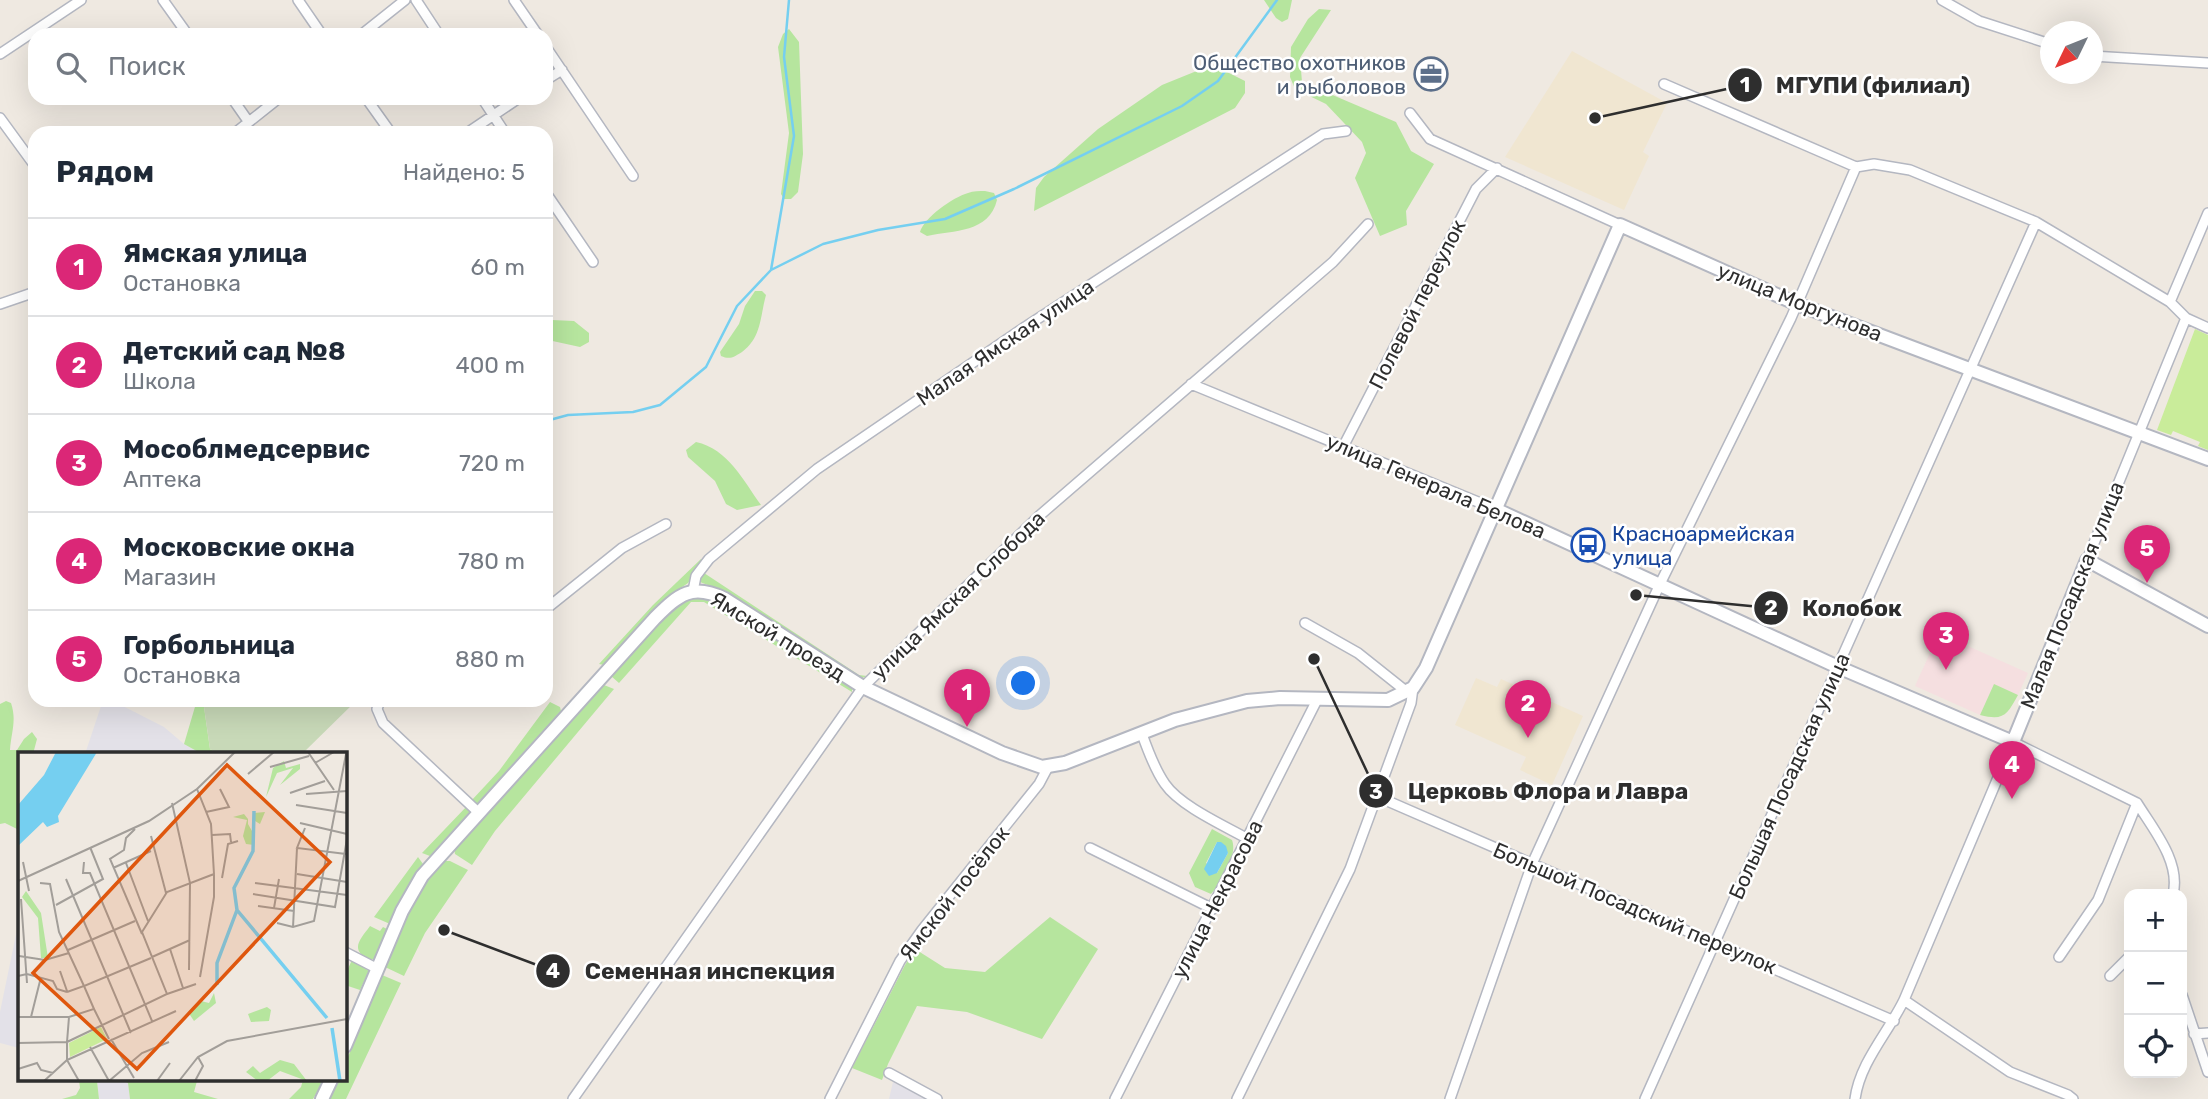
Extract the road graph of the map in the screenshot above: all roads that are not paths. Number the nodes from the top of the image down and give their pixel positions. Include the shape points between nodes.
1 (82, 0) edge
2 (163, 0) edge
3 (298, 0) edge
4 (405, 0) edge
5 (416, 0) edge
6 (514, 0) edge
7 (1942, 0) edge
8 (39, 28) edge
9 (183, 28) edge
10 (317, 28) edge
11 (371, 28) edge
12 (434, 28) edge
13 (533, 28) edge
14 (28, 36) edge
15 (2040, 41) edge
16 (0, 54) edge
17 (553, 57) edge
18 (2103, 57) edge
19 (2208, 64) edge
20 (562, 70) junction
21 (553, 76) edge
22 (1664, 84) dead end
23 (237, 105) edge
24 (270, 105) edge
25 (371, 105) edge
26 (487, 105) edge
27 (508, 105) edge
28 (1410, 113) dead end
29 (493, 115) junction
30 (0, 118) edge
31 (248, 121) junction
32 (243, 126) edge
33 (386, 126) edge
34 (477, 126) edge
35 (500, 126) edge
36 (1346, 131) dead end
37 (28, 156) edge
38 (1856, 167) junction
39 (1497, 168) junction
40 (634, 176) dead end
41 (553, 203) edge
42 (2208, 213) edge
43 (2036, 222) junction
44 (1368, 224) dead end
45 (1620, 225) junction
46 (593, 262) dead end
47 (28, 294) edge
48 (2170, 302) junction
49 (0, 304) edge
50 (1797, 304) junction
51 (2186, 318) junction
52 (2208, 328) edge
53 (1969, 370) junction
54 (1191, 384) junction
55 (2138, 432) junction
56 (1344, 445) junction
57 (2208, 459) edge
58 (1495, 509) junction
59 (666, 524) dead end
60 (2087, 560) junction
61 (1659, 586) junction
62 (693, 591) junction
63 (553, 603) edge
64 (1306, 623) dead end
65 (2208, 626) edge
66 (1838, 667) junction
67 (863, 687) junction
68 (1410, 690) junction
69 (1318, 698) junction
70 (378, 707) edge
71 (1142, 734) junction
72 (2012, 742) junction
73 (1048, 767) junction
74 (1376, 796) junction
75 (2137, 803) junction
76 (478, 811) junction
77 (1248, 839) junction
78 (1090, 848) dead end
79 (1532, 864) junction
80 (2174, 889) edge
81 (1213, 909) junction
82 (1715, 943) junction
83 (346, 952) edge
84 (2059, 957) dead end
85 (2124, 962) edge
86 (378, 968) junction
87 (2110, 976) dead end
88 (1905, 1000) junction
89 (2187, 1011) edge
90 (1894, 1021) junction
91 (2208, 1033) edge
92 (2194, 1034) junction
93 (346, 1044) edge
94 (2208, 1072) edge
95 (889, 1073) dead end
96 (330, 1082) edge
97 (322, 1099) edge
98 (573, 1099) edge
99 (830, 1099) edge
100 (937, 1099) edge
101 (1115, 1099) edge
102 (1237, 1099) edge
103 (1450, 1099) edge
104 (1645, 1099) edge
105 (1855, 1099) edge
106 (2073, 1099) edge

1 - 8 street
2 - 9 street
3 - 10 street
4 - 11 street
5 - 12 street
6 - 13 street
7 - 15 street via 1979,21
14 - 16 street
17 - 20 street
18 - 19 street
20 - 21 street
20 - 40 street
22 - 38 street
23 - 31 street
24 - 31 street
25 - 33 street
26 - 29 street
27 - 29 street
28 - 39 street, улица Моргунова via 1430,139
29 - 34 street
29 - 35 street
30 - 37 street
31 - 32 street
36 - 62 street, Малая Ямская улица via 1324,134 1025,327 817,469 709,559 695,576
38 - 43 street via 1874,164 1910,170
38 - 50 street
39 - 45 street, улица Моргунова
39 - 56 street, Полевой переулок via 1476,189
41 - 46 street
42 - 48 street
43 - 48 street
43 - 53 street, Большая Посадская улица
44 - 54 street, улица Ямская Слобода via 1333,262
45 - 50 main road, улица Моргунова
45 - 58 main road
47 - 49 street
48 - 51 street
50 - 53 main road, улица Моргунова
50 - 61 street
51 - 52 street
51 - 55 street, Малая Посадская улица
53 - 55 main road, улица Моргунова
53 - 66 street, Большая Посадская улица
54 - 56 street, улица Генерала Белова
54 - 67 street, улица Ямская Слобода via 1039,516
55 - 57 main road, улица Моргунова
55 - 60 street, Малая Посадская улица
56 - 58 street, улица Генерала Белова
58 - 61 main road, улица Генерала Белова
58 - 68 main road via 1426,668
59 - 63 street via 622,548
60 - 65 main road
60 - 72 main road, Малая Посадская улица
61 - 66 main road, улица Генерала Белова
61 - 79 street
62 - 67 main road, Ямской проезд via 725,598
62 - 76 main road, Ямской проезд via 666,608
64 - 68 street
66 - 72 main road, улица Генерала Белова
66 - 82 street, Большая Посадская улица
67 - 73 main road, Ямской проезд via 1002,752
67 - 98 street, улица Ямская Слобода
68 - 69 main road via 1381,701
68 - 74 street via 1411,704
69 - 71 main road via 1247,701
69 - 77 street, улица Некрасова
70 - 76 street via 383,723
71 - 73 main road
71 - 77 street via 1166,786 1193,808
72 - 75 street, улица Генерала Белова
72 - 88 street, Малая Посадская улица
73 - 99 street, Ямской посёлок via 900,961
74 - 79 street, Большой Посадский переулок
74 - 102 street via 1350,869
75 - 80 street via 2165,850 2174,873
75 - 84 street via 2098,900
76 - 86 main road, Ямской проезд via 422,876
77 - 81 street, улица Некрасова
78 - 81 street
79 - 82 street, Большой Посадский переулок
79 - 103 street
81 - 101 street, улица Некрасова
82 - 90 street, Большой Посадский переулок
82 - 104 street, Большая Посадская улица
83 - 86 street
85 - 87 street
86 - 93 main road, Ямской проезд
88 - 90 street, Малая Посадская улица
88 - 106 street via 2010,1072
89 - 92 street
90 - 105 street, Малая Посадская улица via 1860,1075
91 - 92 street
92 - 94 street
95 - 100 street
96 - 97 main road

